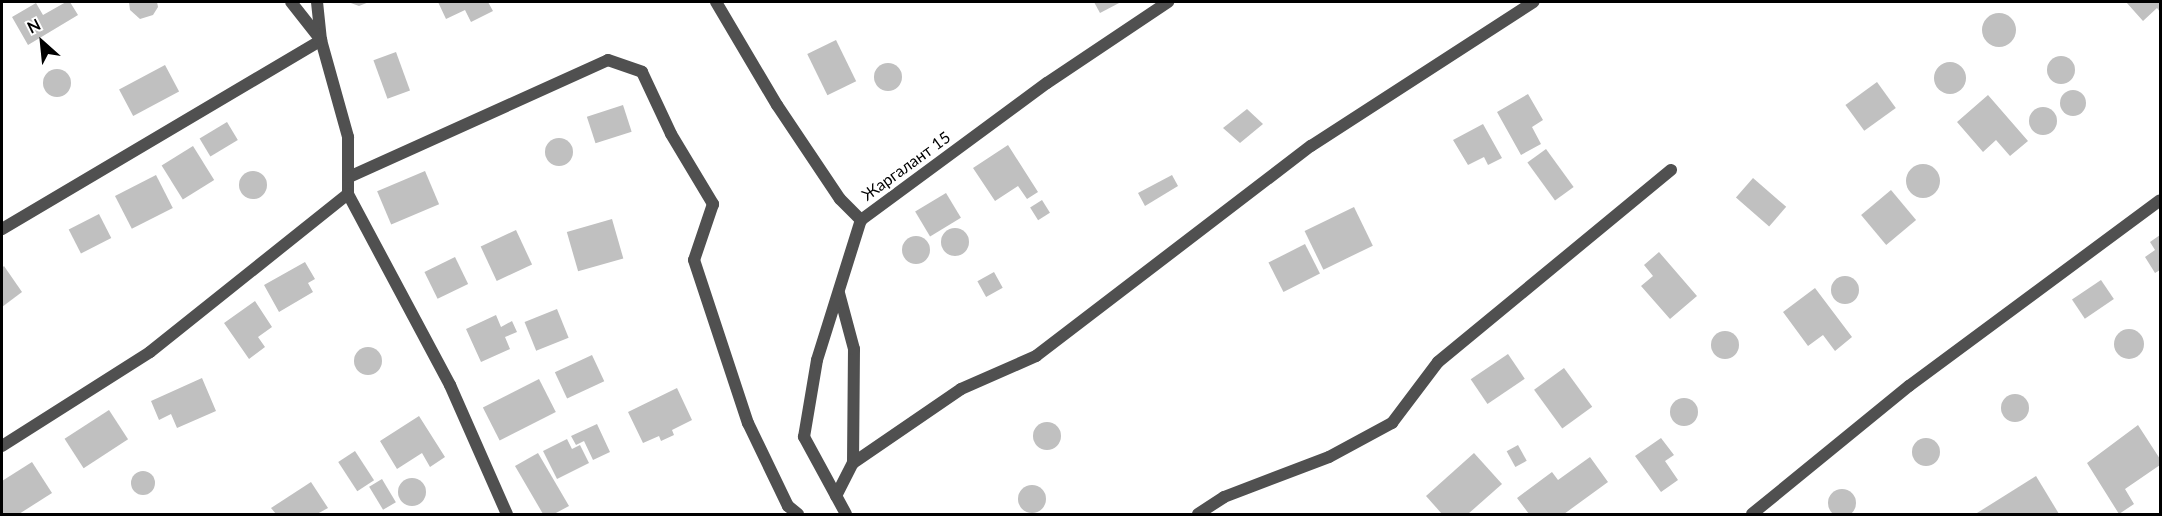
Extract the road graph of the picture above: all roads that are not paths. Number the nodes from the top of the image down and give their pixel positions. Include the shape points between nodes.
1 (291, 2) edge
2 (317, 2) edge
3 (716, 2) edge
4 (1168, 2) edge
5 (1534, 2) edge
6 (321, 40) junction
7 (1671, 170) dead end
8 (349, 177) junction
9 (348, 194) junction
10 (2160, 200) edge
11 (861, 220) junction
12 (2, 229) edge
13 (839, 292) junction
14 (2, 446) edge
15 (853, 463) junction
16 (836, 496) junction
17 (507, 514) edge
18 (798, 514) edge
19 (846, 514) edge
20 (1198, 514) edge
21 (1752, 514) edge

1 - 6 street
2 - 6 street
3 - 11 street via 777,105 840,199
4 - 11 street, Жаргалант 15 via 1047,83
5 - 15 street via 1311,146 1036,356 961,389
6 - 8 street via 348,137
6 - 12 street
7 - 20 street via 1438,362 1392,423 1329,458 1224,497
8 - 9 street
8 - 18 street via 608,60 642,72 671,134 713,204 694,261 748,423 788,506
9 - 14 street via 150,352
9 - 17 street via 450,385
10 - 21 street via 1909,386
11 - 13 street, Жаргалант 15
13 - 15 street via 854,349
13 - 16 street, Жаргалант 15 via 818,360 804,437
15 - 16 street
16 - 19 street, Жаргалант 15

